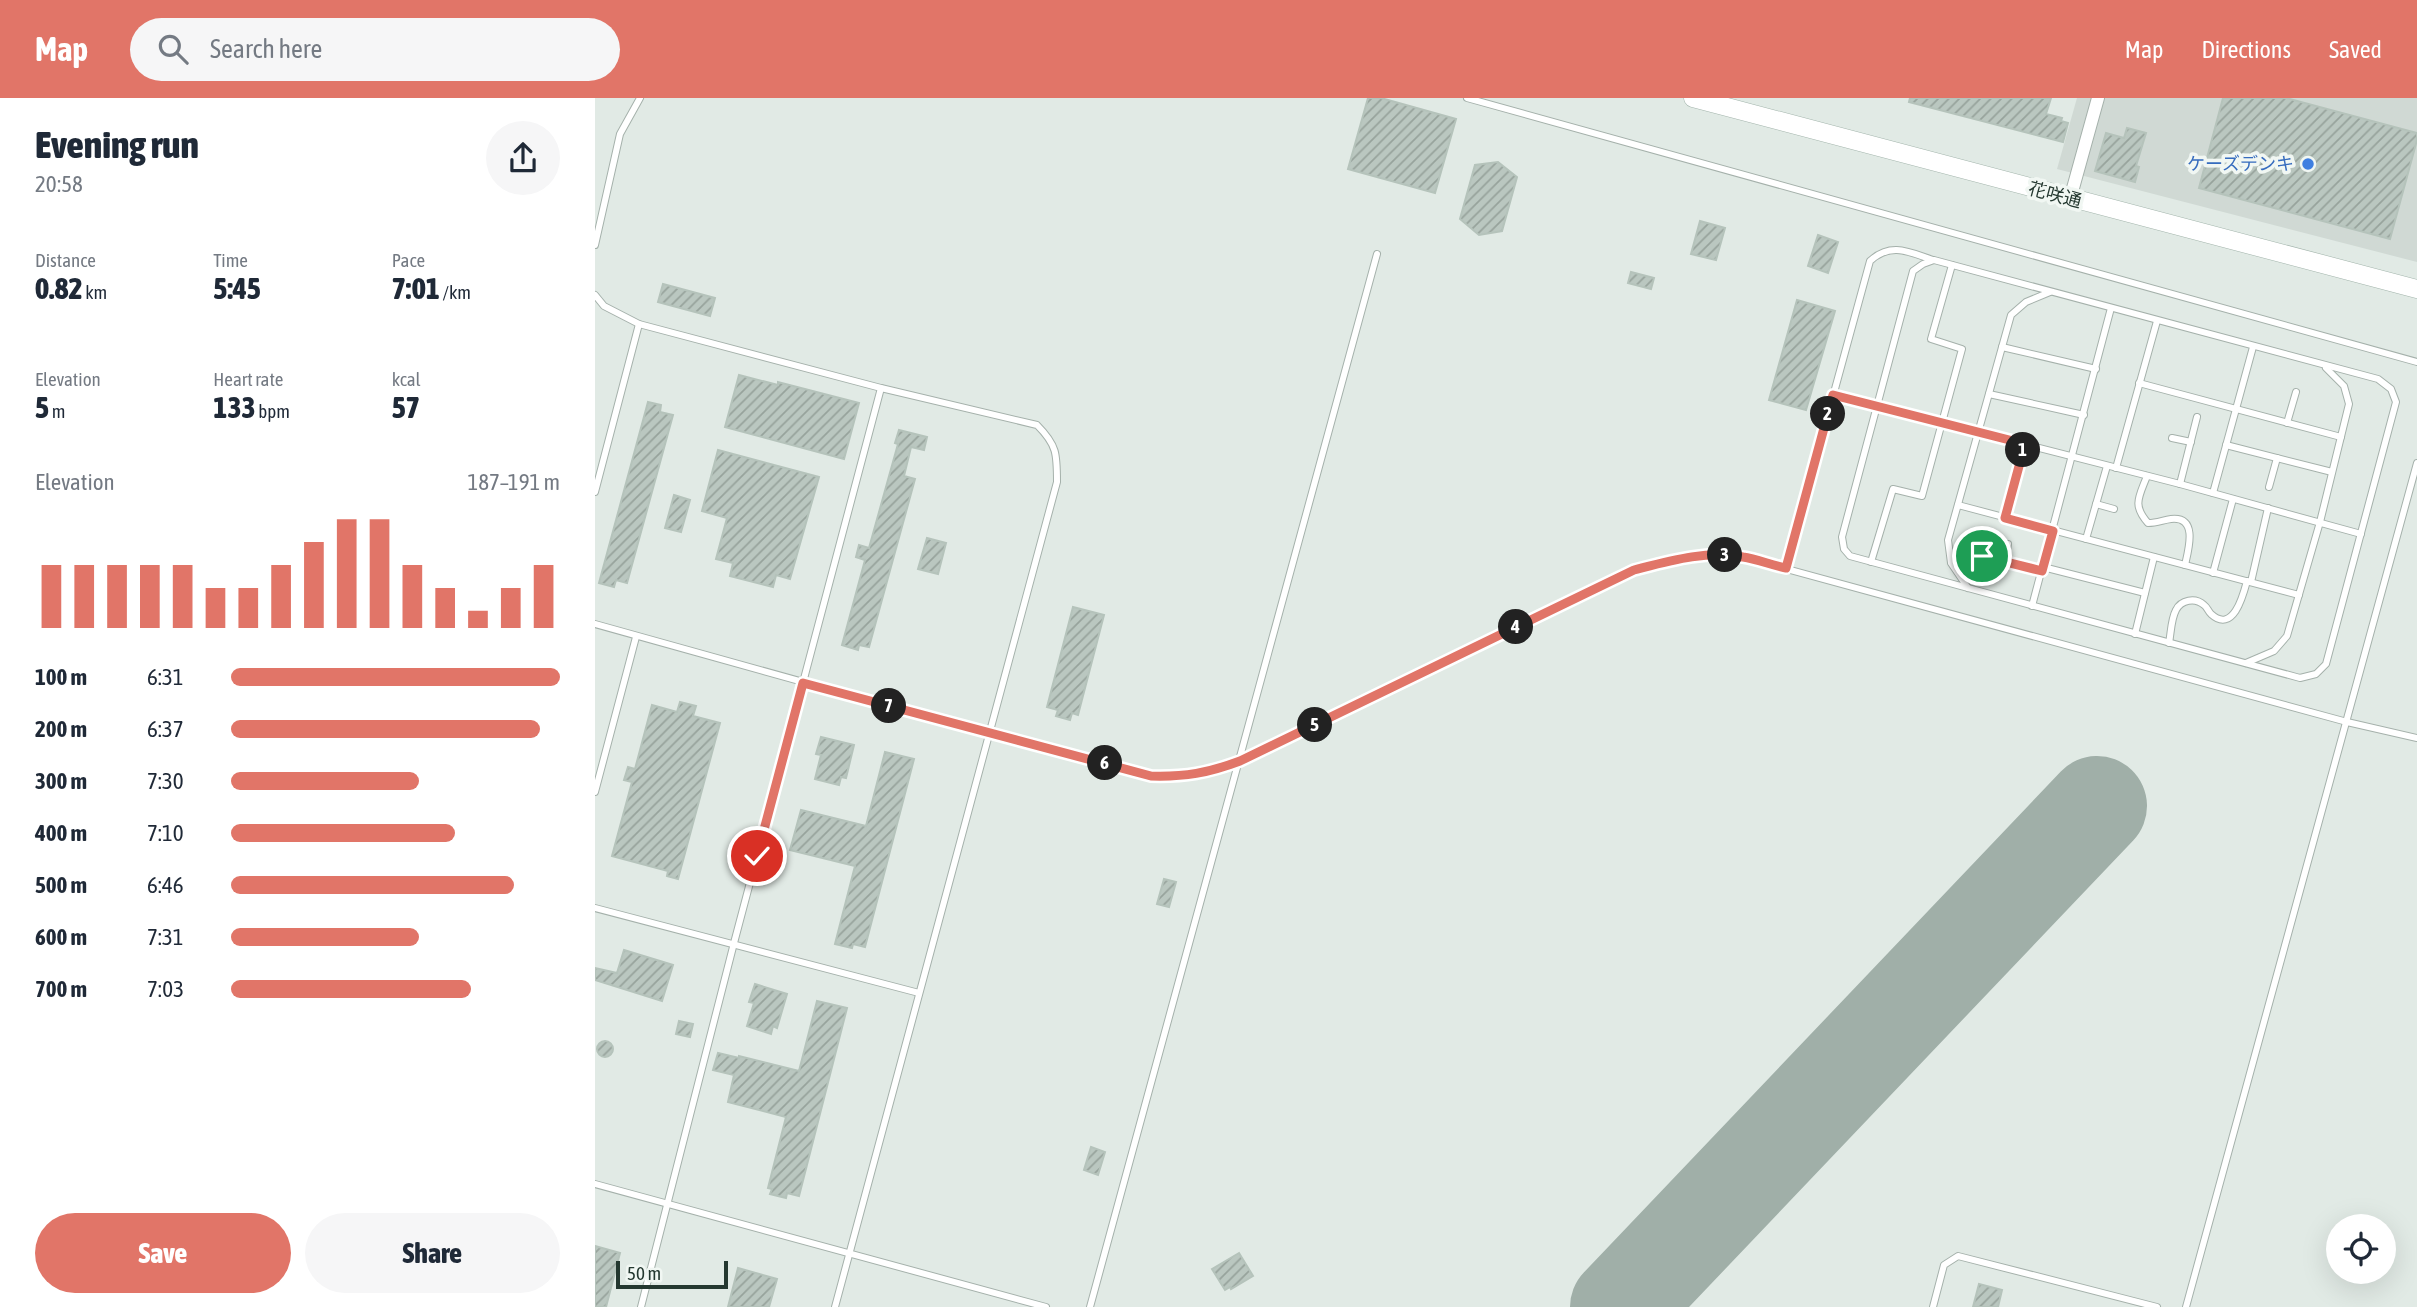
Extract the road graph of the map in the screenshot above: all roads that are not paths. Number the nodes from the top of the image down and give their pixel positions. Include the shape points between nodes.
1 (640, 98) edge
2 (1467, 98) edge
3 (1693, 98) edge
4 (2098, 98) edge
5 (2070, 199) junction
6 (595, 246) edge
7 (1377, 254) dead end
8 (1934, 261) junction
9 (1952, 265) junction
10 (2417, 289) edge
11 (2051, 292) junction
12 (595, 295) edge
13 (2111, 308) junction
14 (2157, 321) junction
15 (639, 324) junction
16 (2002, 347) junction
17 (2253, 347) junction
18 (2417, 362) edge
19 (2324, 366) junction
20 (2096, 369) junction
21 (2139, 383) junction
22 (881, 388) junction
23 (2296, 392) dead end
24 (1989, 394) junction
25 (1833, 395) junction
26 (1877, 405) junction
27 (2236, 409) junction
28 (2084, 415) junction
29 (2197, 417) dead end
30 (1943, 422) junction
31 (2287, 423) junction
32 (1978, 432) junction
33 (2172, 438) dead end
34 (2341, 438) junction
35 (2191, 442) junction
36 (2025, 444) junction
37 (2226, 445) junction
38 (2073, 457) junction
39 (2277, 458) junction
40 (2417, 463) edge
41 (2107, 466) junction
42 (2116, 468) junction
43 (2332, 472) junction
44 (2147, 476) junction
45 (2180, 484) junction
46 (2269, 486) dead end
47 (595, 492) edge
48 (2213, 494) junction
49 (2233, 499) junction
50 (1958, 505) junction
51 (2096, 505) junction
52 (2268, 508) junction
53 (2114, 509) dead end
54 (2005, 518) junction
55 (2320, 522) junction
56 (2053, 531) junction
57 (2361, 534) junction
58 (2223, 537) junction
59 (2085, 540) junction
60 (2233, 540) dead end
61 (2008, 544) dead end
62 (1982, 556) dead end
63 (2154, 557) junction
64 (2005, 561) junction
65 (1871, 562) junction
66 (2185, 565) junction
67 (1786, 568) junction
68 (2042, 569) junction
69 (2213, 573) junction
70 (2249, 582) junction
71 (1968, 589) junction
72 (2145, 593) junction
73 (2299, 595) junction
74 (2032, 606) junction
75 (595, 624) edge
76 (2135, 634) junction
77 (636, 638) junction
78 (2169, 643) junction
79 (2244, 663) junction
80 (803, 683) junction
81 (2347, 722) junction
82 (989, 732) junction
83 (2417, 738) edge
84 (1240, 761) junction
85 (595, 792) edge
86 (595, 908) edge
87 (734, 943) junction
88 (919, 993) junction
89 (595, 1184) edge
90 (668, 1205) junction
91 (850, 1253) junction
92 (641, 1307) edge
93 (835, 1307) edge
94 (1046, 1307) edge
95 (1090, 1307) edge
96 (1933, 1307) edge
97 (2157, 1307) edge
98 (2186, 1307) edge

1 - 6 lane via 620,134
2 - 18 lane
3 - 5 street, 花咲通
4 - 5 street
5 - 10 street, 花咲通
7 - 84 lane
8 - 9 lane
8 - 25 lane via 1901,250 1881,251 1870,261
8 - 26 lane via 1913,271
9 - 11 lane
9 - 30 lane via 1931,339 1962,349
11 - 13 lane
11 - 16 lane via 2025,302 2011,315
12 - 15 lane via 604,306
13 - 14 lane
13 - 20 lane
14 - 17 lane
14 - 21 lane
15 - 22 lane
15 - 47 lane
16 - 20 lane
16 - 24 lane
17 - 19 lane
17 - 27 lane
19 - 34 lane via 2344,386 2349,404
19 - 57 lane via 2378,379 2391,389 2396,402
20 - 28 lane
21 - 27 lane
21 - 42 lane
22 - 80 lane
22 - 82 lane via 1037,425 1052,440 1057,482
23 - 31 lane
24 - 28 lane
24 - 32 lane
25 - 26 lane
25 - 67 lane
26 - 30 lane
26 - 65 lane via 1842,537 1850,556
27 - 31 lane
27 - 37 lane
28 - 38 lane
29 - 35 lane
30 - 32 lane
30 - 65 lane via 1922,496 1893,489
31 - 34 lane
32 - 36 lane
32 - 50 lane
33 - 35 lane
34 - 43 lane
35 - 45 lane
36 - 38 lane
36 - 54 lane
37 - 39 lane
37 - 48 lane
38 - 41 lane
38 - 56 lane
39 - 43 lane
39 - 46 lane
40 - 81 lane
41 - 42 lane
41 - 51 lane
42 - 44 lane
43 - 55 lane
44 - 45 lane
44 - 66 lane via 2138,501 2139,513 2148,523 2173,519 2189,528
45 - 48 lane
48 - 49 lane
49 - 52 lane
49 - 58 lane
50 - 54 lane
50 - 71 lane via 1948,540 1951,563
51 - 53 lane
51 - 59 lane
52 - 55 lane
52 - 70 lane
54 - 56 lane
55 - 57 lane
55 - 73 lane
56 - 59 lane
56 - 68 lane
57 - 79 lane via 2326,664 2316,674 2300,678
58 - 60 lane
58 - 69 lane
59 - 63 lane
61 - 64 lane
62 - 64 lane
63 - 66 lane
63 - 72 lane
64 - 68 lane
65 - 71 lane
66 - 69 lane
67 - 81 lane
67 - 84 lane via 1720,555 1634,570
68 - 72 lane
68 - 74 lane
69 - 70 lane
70 - 73 lane
70 - 78 lane via 2234,615 2212,615 2195,600 2185,601 2176,609
71 - 74 lane
72 - 76 lane
73 - 79 lane via 2287,636 2274,651
74 - 76 lane
75 - 77 lane
76 - 78 lane
77 - 80 lane
77 - 85 lane
78 - 79 lane
80 - 82 lane
80 - 87 lane
81 - 83 lane
81 - 98 lane
82 - 84 lane via 1151,776 1210,773
82 - 88 lane
84 - 95 lane
86 - 87 lane
87 - 88 lane
87 - 90 lane
88 - 91 lane
89 - 90 lane
90 - 91 lane
90 - 92 lane
91 - 93 lane
91 - 94 lane
96 - 97 lane via 1944,1265 1958,1256

